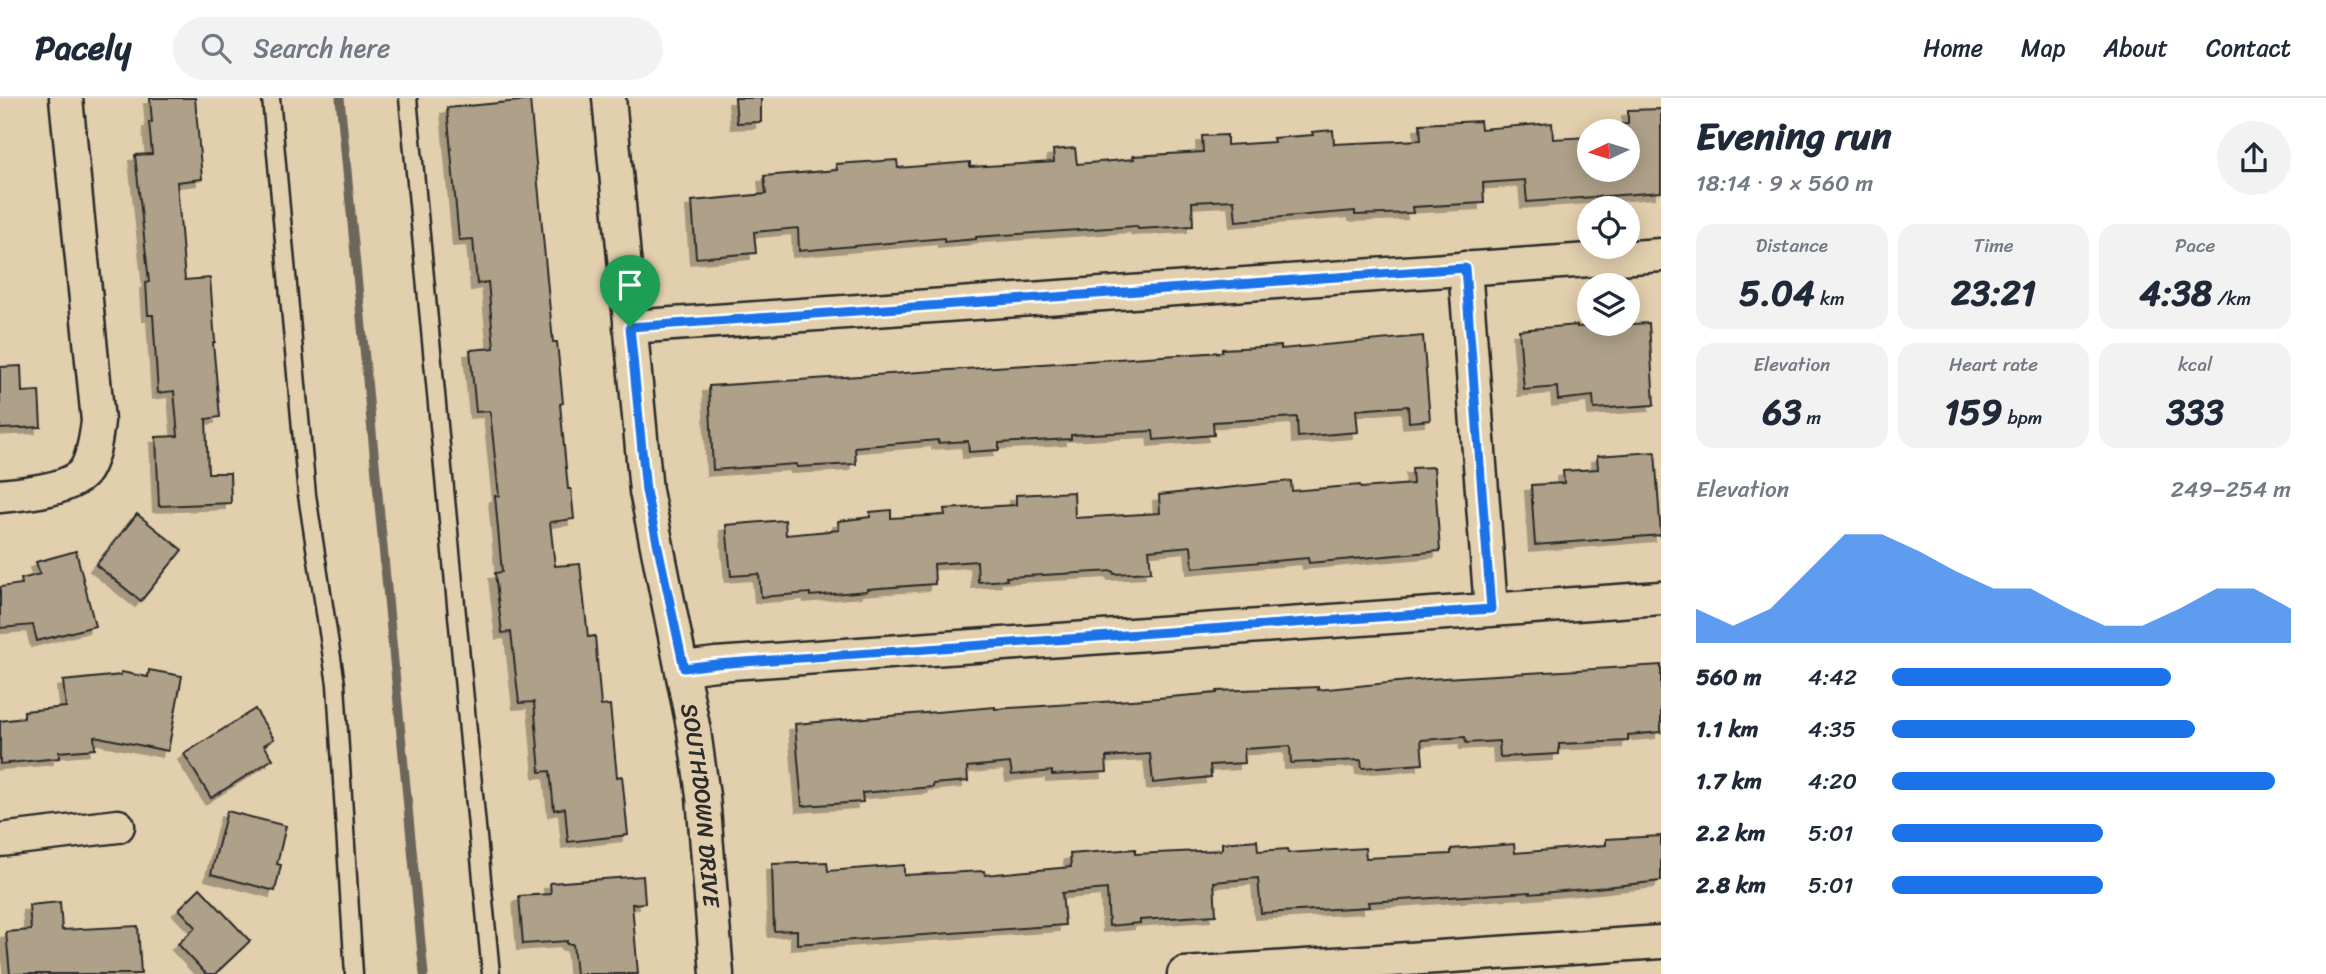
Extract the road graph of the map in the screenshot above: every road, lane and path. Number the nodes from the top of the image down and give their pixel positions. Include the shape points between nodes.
1 (66, 98) edge
2 (271, 98) edge
3 (408, 98) edge
4 (609, 98) edge
5 (1661, 255) edge
6 (1465, 268) junction
7 (630, 327) junction
8 (0, 496) edge
9 (1661, 598) edge
10 (1491, 609) junction
11 (684, 668) junction
12 (118, 826) dead end
13 (0, 840) edge
14 (1661, 942) edge
15 (355, 974) edge
16 (491, 974) edge
17 (717, 974) edge
18 (1184, 974) edge

1 - 8 street via 98,421 94,447 86,471 65,484
2 - 15 lane via 307,495 336,684
3 - 16 lane
4 - 7 street, SOUTHDOWN DRIVE
5 - 6 street
6 - 7 street
6 - 10 street
7 - 11 street, SOUTHDOWN DRIVE via 646,491
9 - 10 street
10 - 11 street
11 - 17 street, SOUTHDOWN DRIVE via 703,796
12 - 13 street
14 - 18 street

